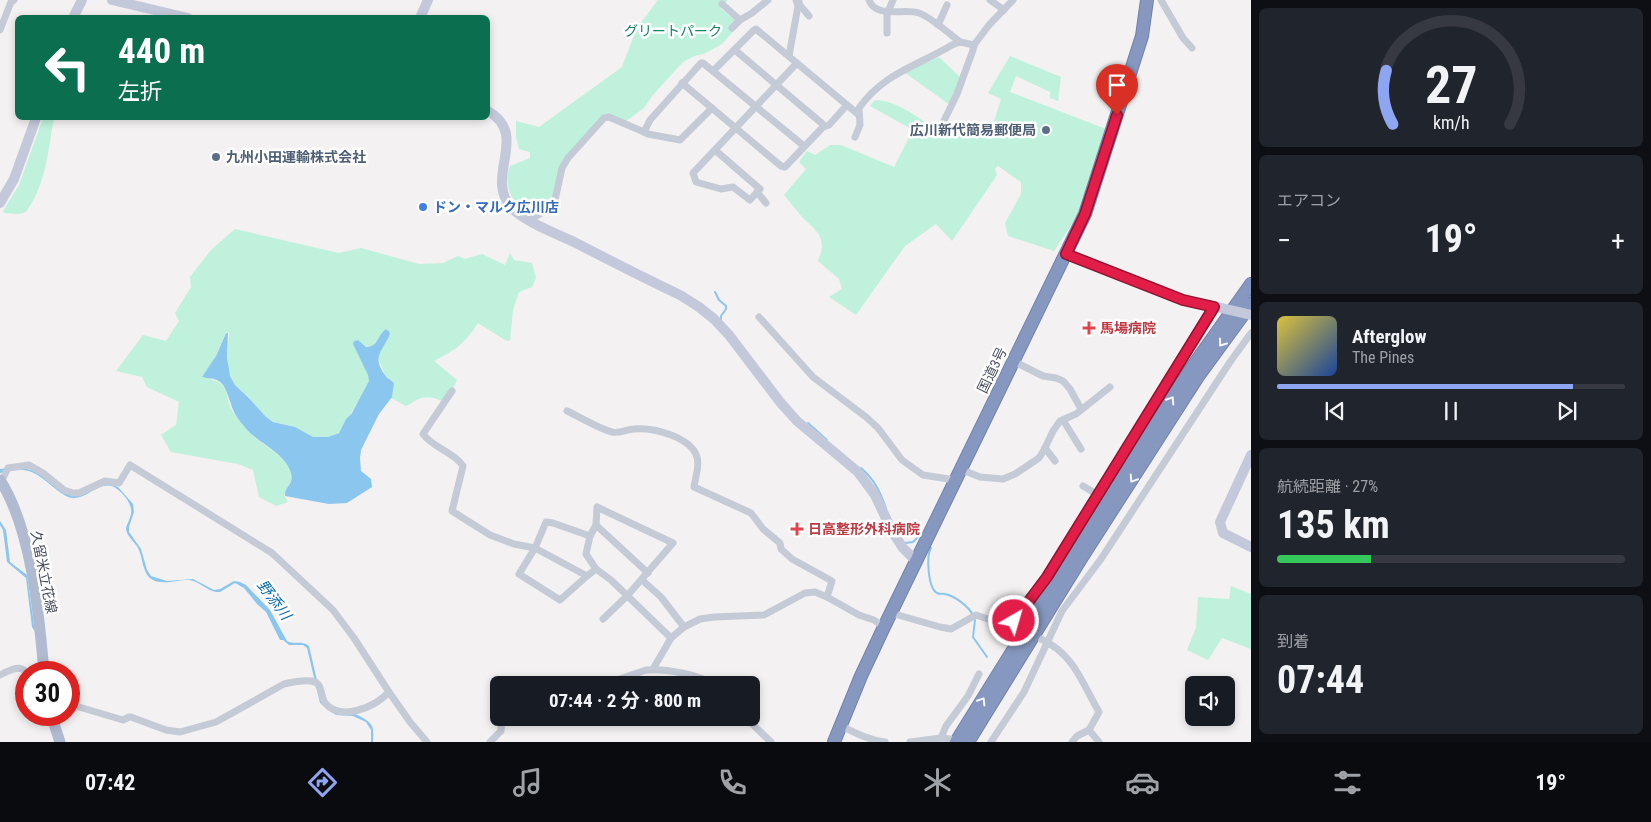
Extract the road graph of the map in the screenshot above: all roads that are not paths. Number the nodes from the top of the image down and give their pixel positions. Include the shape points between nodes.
1 (82, 0) edge
2 (112, 0) edge
3 (428, 0) edge
4 (766, 0) edge
5 (869, 0) edge
6 (893, 0) edge
7 (990, 0) edge
8 (1013, 0) edge
9 (1147, 0) edge
10 (1161, 0) edge
11 (12, 1) edge
12 (799, 1) edge
13 (722, 4) dead end
14 (947, 4) dead end
15 (1004, 10) junction
16 (888, 12) junction
17 (75, 15) edge
18 (175, 15) edge
19 (421, 15) edge
20 (809, 16) dead end
21 (740, 20) junction
22 (938, 26) junction
23 (732, 28) dead end
24 (0, 30) edge
25 (887, 33) dead end
26 (960, 42) junction
27 (974, 45) junction
28 (1192, 48) dead end
29 (735, 50) junction
30 (790, 56) junction
31 (797, 64) junction
32 (714, 72) junction
33 (682, 84) junction
34 (777, 85) junction
35 (847, 105) junction
36 (757, 107) junction
37 (712, 108) junction
38 (490, 113) edge
39 (859, 115) junction
40 (35, 120) edge
41 (825, 126) junction
42 (736, 129) junction
43 (940, 129) dead end
44 (644, 132) junction
45 (855, 137) dead end
46 (804, 146) junction
47 (715, 150) junction
48 (757, 192) junction
49 (0, 203) edge
50 (766, 203) dead end
51 (530, 220) junction
52 (1066, 254) junction
53 (1251, 272) edge
54 (1251, 284) edge
55 (1251, 304) edge
56 (1216, 307) junction
57 (1251, 315) edge
58 (759, 317) dead end
59 (1251, 333) edge
60 (1013, 361) junction
61 (1190, 370) junction
62 (1110, 387) dead end
63 (452, 391) dead end
64 (1081, 409) junction
65 (567, 411) dead end
66 (1063, 420) junction
67 (1045, 448) junction
68 (1081, 449) dead end
69 (1251, 455) edge
70 (1055, 461) dead end
71 (958, 475) junction
72 (1, 481) edge
73 (1083, 486) dead end
74 (1098, 495) junction
75 (596, 525) junction
76 (590, 536) junction
77 (535, 548) junction
78 (1251, 548) edge
79 (916, 561) junction
80 (596, 569) junction
81 (648, 573) junction
82 (587, 576) junction
83 (642, 580) junction
84 (627, 596) junction
85 (827, 597) junction
86 (891, 613) junction
87 (603, 619) dead end
88 (684, 627) junction
89 (884, 627) junction
90 (671, 638) junction
91 (1041, 639) dead end
92 (1048, 643) junction
93 (43, 661) edge
94 (15, 669) edge
95 (653, 669) junction
96 (979, 674) dead end
97 (0, 675) edge
98 (628, 676) edge
99 (694, 676) edge
100 (389, 692) junction
101 (80, 707) edge
102 (840, 725) junction
103 (55, 726) edge
104 (501, 726) edge
105 (754, 726) edge
106 (1089, 730) junction
107 (938, 739) edge
108 (953, 741) edge
109 (60, 742) edge
110 (426, 742) edge
111 (490, 742) edge
112 (771, 742) edge
113 (834, 742) edge
114 (884, 742) edge
115 (910, 742) edge
116 (968, 742) edge
117 (991, 742) edge
118 (1072, 742) edge
119 (1099, 742) edge

1 - 17 street
2 - 18 street
3 - 19 street
4 - 21 street
5 - 16 street via 872,6
6 - 16 street
7 - 15 street
8 - 15 street
9 - 52 highway, 国道3号 via 1142,36 1098,177
10 - 28 street
11 - 24 street
12 - 20 street
12 - 30 street
13 - 21 street
14 - 22 street
15 - 27 street
16 - 22 street via 920,13
16 - 25 street
21 - 23 street
22 - 26 street
26 - 27 street
26 - 39 street via 901,70 874,89 859,108
27 - 43 street via 957,94
29 - 30 street via 756,29
29 - 32 street
29 - 34 street
30 - 31 street
31 - 34 street
31 - 35 street
32 - 33 street via 701,63
32 - 36 street
33 - 37 street
33 - 44 street via 650,120
34 - 36 street
34 - 41 street
35 - 39 street
35 - 41 street via 829,126
36 - 42 street
36 - 46 street
37 - 42 street
37 - 44 street via 680,140
38 - 51 street via 501,123 508,146 501,173 504,198 511,208
39 - 45 street via 860,126
40 - 49 street via 14,179
41 - 46 street
42 - 46 street via 785,167
42 - 47 street
44 - 51 street via 609,117 604,118 562,168 555,200
47 - 48 street via 760,189
47 - 48 street via 693,173 696,182 721,189 733,187 750,200
48 - 50 street
51 - 79 street via 680,295 714,319 797,421 867,482 892,531
52 - 56 street via 1183,300
52 - 60 highway, 国道3号
53 - 61 highway
54 - 61 highway
55 -> 116 highway via 1199,375
56 - 57 street, bridge
56 - 74 street
58 - 71 street via 813,377 878,428 902,460 923,475
59 - 92 street via 1062,611
60 - 64 street via 1063,382
60 - 71 highway, 国道3号
108 -> 61 highway
62 - 64 street
63 - 77 street via 423,434 463,466 452,511 490,535
64 - 66 street
65 - 85 street via 614,434 635,428 650,430 674,436 690,445 698,467 694,488 751,513 792,559 832,581
66 - 67 street via 1053,430
66 - 68 street
67 - 70 street
67 - 71 street via 1026,467 1002,479
69 - 78 street via 1220,522 1224,533
71 - 79 highway, 国道3号
72 - 93 main road, 久留米立花線 via 21,528 30,566
72 - 100 street via 8,468 29,465 64,490 79,493 105,481 119,483 130,465 272,554 333,610
73 - 74 street
74 - 86 street via 1014,627 974,616 951,629
75 - 76 street
75 - 81 street
75 - 81 street via 597,506 673,543
76 - 77 street via 546,522
76 - 80 street via 586,554
77 - 82 street
77 - 82 street via 519,574 560,600
79 - 86 highway, 国道3号
80 - 82 street
80 - 84 street
81 - 83 street
83 - 84 street
83 - 88 street
84 - 87 street
84 - 90 street
85 - 88 street via 815,592 805,593 764,615 700,619
85 - 89 street
86 - 89 highway, 国道3号
88 - 90 street
89 - 102 highway, 国道3号
90 - 95 street
91 - 92 street
92 - 106 street via 1077,670 1099,712
92 - 117 street via 1024,692
94 - 97 street
95 - 98 street
95 - 99 street
96 - 107 street
100 - 101 street via 362,709 342,712 326,703 319,684 315,682 284,684 216,722 180,732 131,717 123,720
100 - 110 street
102 - 113 highway, 国道3号
102 - 114 street
103 - 109 main road
104 - 111 street via 501,731
105 - 112 street
106 - 118 street
106 - 119 street
107 - 108 street
107 - 115 street

